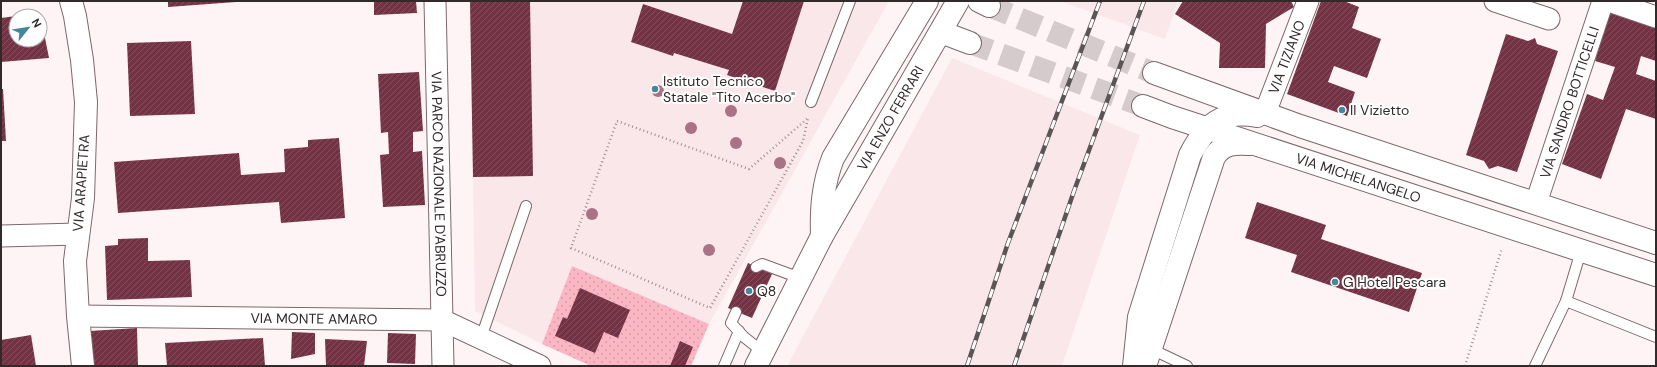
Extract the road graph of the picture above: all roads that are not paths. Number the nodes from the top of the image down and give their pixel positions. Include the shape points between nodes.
1 (71, 1) edge
2 (435, 1) edge
3 (850, 1) edge
4 (927, 1) edge
5 (958, 1) edge
6 (1308, 1) edge
7 (1495, 1) edge
8 (1603, 1) edge
9 (1609, 1) edge
10 (1656, 17) edge
11 (1549, 19) dead end
12 (941, 32) junction
13 (970, 43) tunnel mouth
14 (1154, 73) tunnel mouth
15 (811, 102) road end
16 (1143, 106) tunnel mouth
17 (1265, 113) junction
18 (1172, 117) junction
19 (1207, 128) junction
20 (1344, 140) junction
21 (1254, 144) junction
22 (1190, 155) junction
23 (1536, 203) junction
24 (526, 206) dead end
25 (78, 234) junction
26 (1, 236) edge
27 (822, 236) junction
28 (1506, 236) junction
29 (1656, 243) edge
30 (1581, 251) junction
31 (756, 267) dead end
32 (1656, 275) edge
33 (800, 278) junction
34 (1566, 301) junction
35 (736, 312) dead end
36 (78, 316) junction
37 (442, 320) junction
38 (739, 331) junction
39 (1656, 337) edge
40 (480, 338) junction
41 (1141, 357) edge
42 (759, 359) edge
43 (83, 366) edge
44 (443, 366) edge
45 (540, 366) edge
46 (724, 366) edge
47 (1187, 366) edge
48 (1536, 366) edge

1 - 25 main road, VIA ARAPIETRA via 82,60 86,102 83,198
2 - 37 street, VIA PARCO NAZIONALE D'ABRUZZO
3 - 15 lane
4 - 27 main road, VIA ENZO FERRARI via 833,158 822,196
5 - 12 main road, VIA ENZO FERRARI
6 - 17 street, VIA TIZIANO
7 - 11 street
8 - 23 street, VIA SANDRO BOTTICELLI
9 - 10 street
12 - 13 main road
12 - 27 main road, VIA ENZO FERRARI
14 - 17 main road, VIA MICHELANGELO
16 - 18 main road, VIA MICHELANGELO
17 - 20 main road, VIA MICHELANGELO
18 - 19 main road, VIA MICHELANGELO
18 - 22 main road via 1184,132
19 - 20 main road, VIA MICHELANGELO via 1228,116 1245,114 1323,140
19 - 21 main road, VIA MICHELANGELO
19 - 22 main road via 1197,140
20 - 23 main road, VIA MICHELANGELO
21 - 28 main road, VIA MICHELANGELO
21 - 41 main road via 1228,145 1220,149 1214,157
22 - 41 main road via 1139,317
23 - 28 main road via 1528,218
23 - 29 main road, VIA MICHELANGELO
24 - 40 lane
25 - 26 street
25 - 36 main road, VIA ARAPIETRA via 74,261
27 - 33 main road, VIA ENZO FERRARI
28 - 30 main road, VIA MICHELANGELO
30 - 32 main road, VIA MICHELANGELO
30 - 34 lane
31 - 33 lane via 762,264
33 - 42 main road, VIA ENZO FERRARI
34 - 39 lane
34 - 48 lane
35 - 38 lane via 731,323
36 - 37 street, VIA MONTE AMARO
36 - 43 main road, VIA ARAPIETRA
37 - 40 street, VIA MONTE AMARO
37 - 44 street, VIA PARCO NAZIONALE D'ABRUZZO
38 - 42 lane
38 - 46 lane
40 - 45 street, VIA MONTE AMARO
41 - 47 lane

